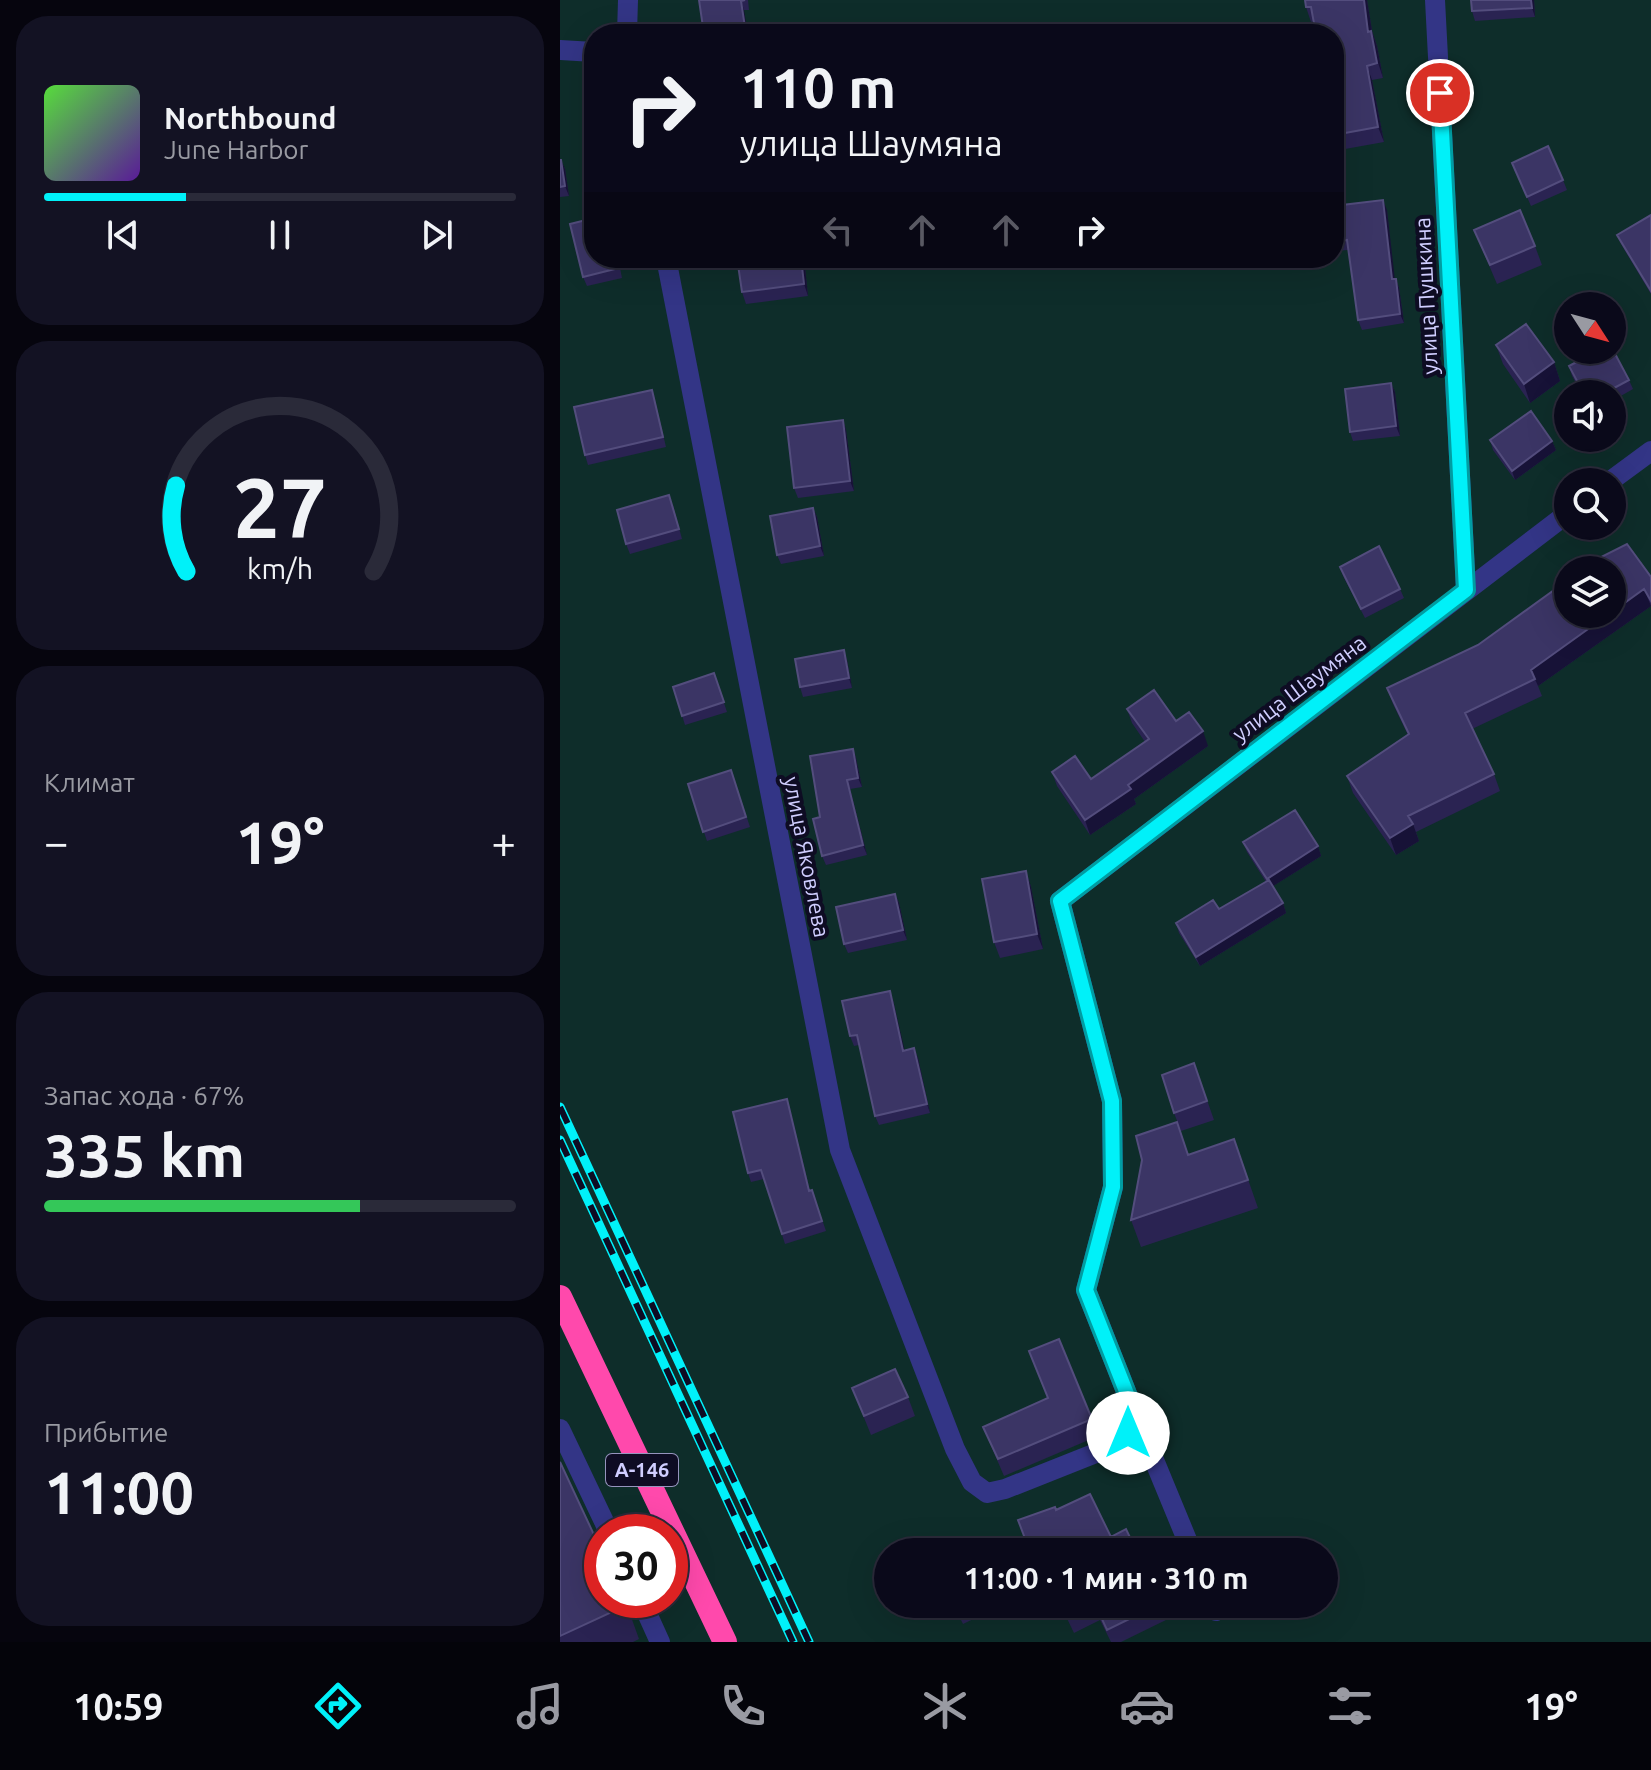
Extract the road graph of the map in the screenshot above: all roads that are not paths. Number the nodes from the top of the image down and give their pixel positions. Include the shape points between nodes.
1 (628, 0) edge
2 (1435, 0) edge
3 (627, 24) edge
4 (560, 50) edge
5 (584, 51) edge
6 (668, 268) edge
7 (1651, 451) edge
8 (1626, 469) edge
9 (1554, 524) edge
10 (1466, 590) junction
11 (560, 1297) edge
12 (1133, 1409) junction
13 (560, 1429) edge
14 (600, 1514) edge
15 (1186, 1538) edge
16 (649, 1618) edge
17 (660, 1642) edge
18 (725, 1642) edge

1 - 3 street
2 - 10 street, улица Пушкина
4 - 5 street
6 - 12 street, улица Яковлева via 840,1150 955,1449 972,1482 987,1493 1005,1489 1116,1445 1128,1433
7 - 8 street
9 - 10 street, улица Шаумяна
10 - 12 street, улица Шаумяна via 1060,901 1112,1101 1113,1187 1086,1290
11 - 18 highway, А-146
12 - 15 street
13 - 14 street
16 - 17 street

